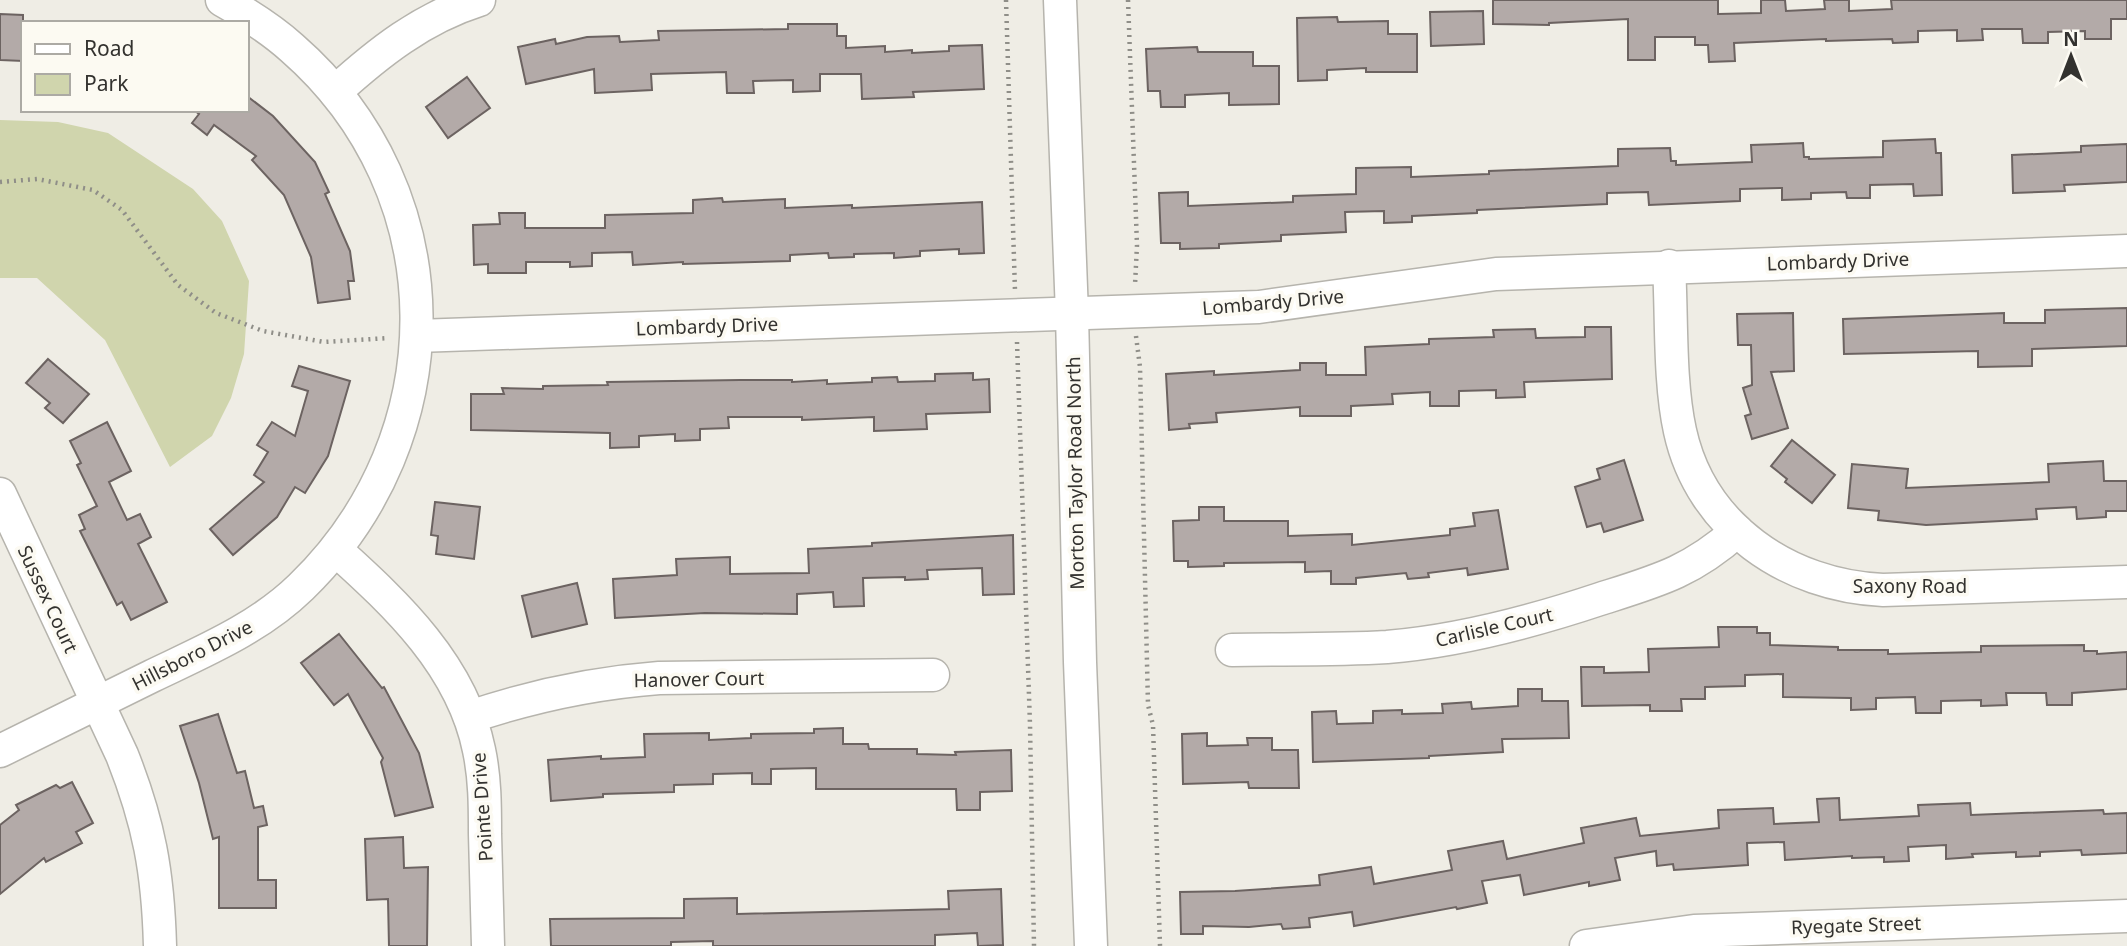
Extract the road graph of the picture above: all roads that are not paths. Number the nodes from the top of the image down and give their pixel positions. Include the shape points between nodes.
1 (222, 0) edge
2 (479, 0) edge
3 (1060, 0) edge
4 (335, 92) junction
5 (2127, 251) edge
6 (1669, 266) junction
7 (1072, 314) junction
8 (417, 336) junction
9 (0, 494) edge
10 (1737, 531) junction
11 (336, 551) junction
12 (2127, 582) edge
13 (1232, 650) dead end
14 (933, 675) dead end
15 (96, 703) junction
16 (470, 717) junction
17 (0, 751) edge
18 (2127, 916) edge
19 (160, 946) edge
20 (488, 946) edge
21 (1091, 946) edge
22 (1586, 946) edge

1 - 4 street, Hillsboro Drive via 293,48
2 - 4 street via 414,29 372,58
3 - 7 street, Morton Taylor Road North
4 - 8 street, Hillsboro Drive via 369,143 397,204 414,274
5 - 6 street, Lombardy Drive
6 - 7 street, Lombardy Drive via 1496,274 1259,307
6 - 10 street, Saxony Road via 1680,432 1703,489
7 - 8 street, Lombardy Drive
7 - 21 street, Morton Taylor Road North
8 - 11 street, Hillsboro Drive via 410,396 392,455 365,509
9 - 15 street, Sussex Court
10 - 12 street, Saxony Road via 1789,568 1855,588
10 - 13 street, Carlisle Court via 1712,554 1679,572 1492,631 1387,647
11 - 15 street, Hillsboro Drive via 300,588 252,625
11 - 16 street, Pointe Drive via 381,590 421,635 452,679
14 - 16 street, Hanover Court via 620,681 544,694
15 - 17 street, Hillsboro Drive
15 - 19 street, Sussex Court via 122,755 150,838
16 - 20 street, Pointe Drive via 484,782
18 - 22 street, Ryegate Street via 1694,931

